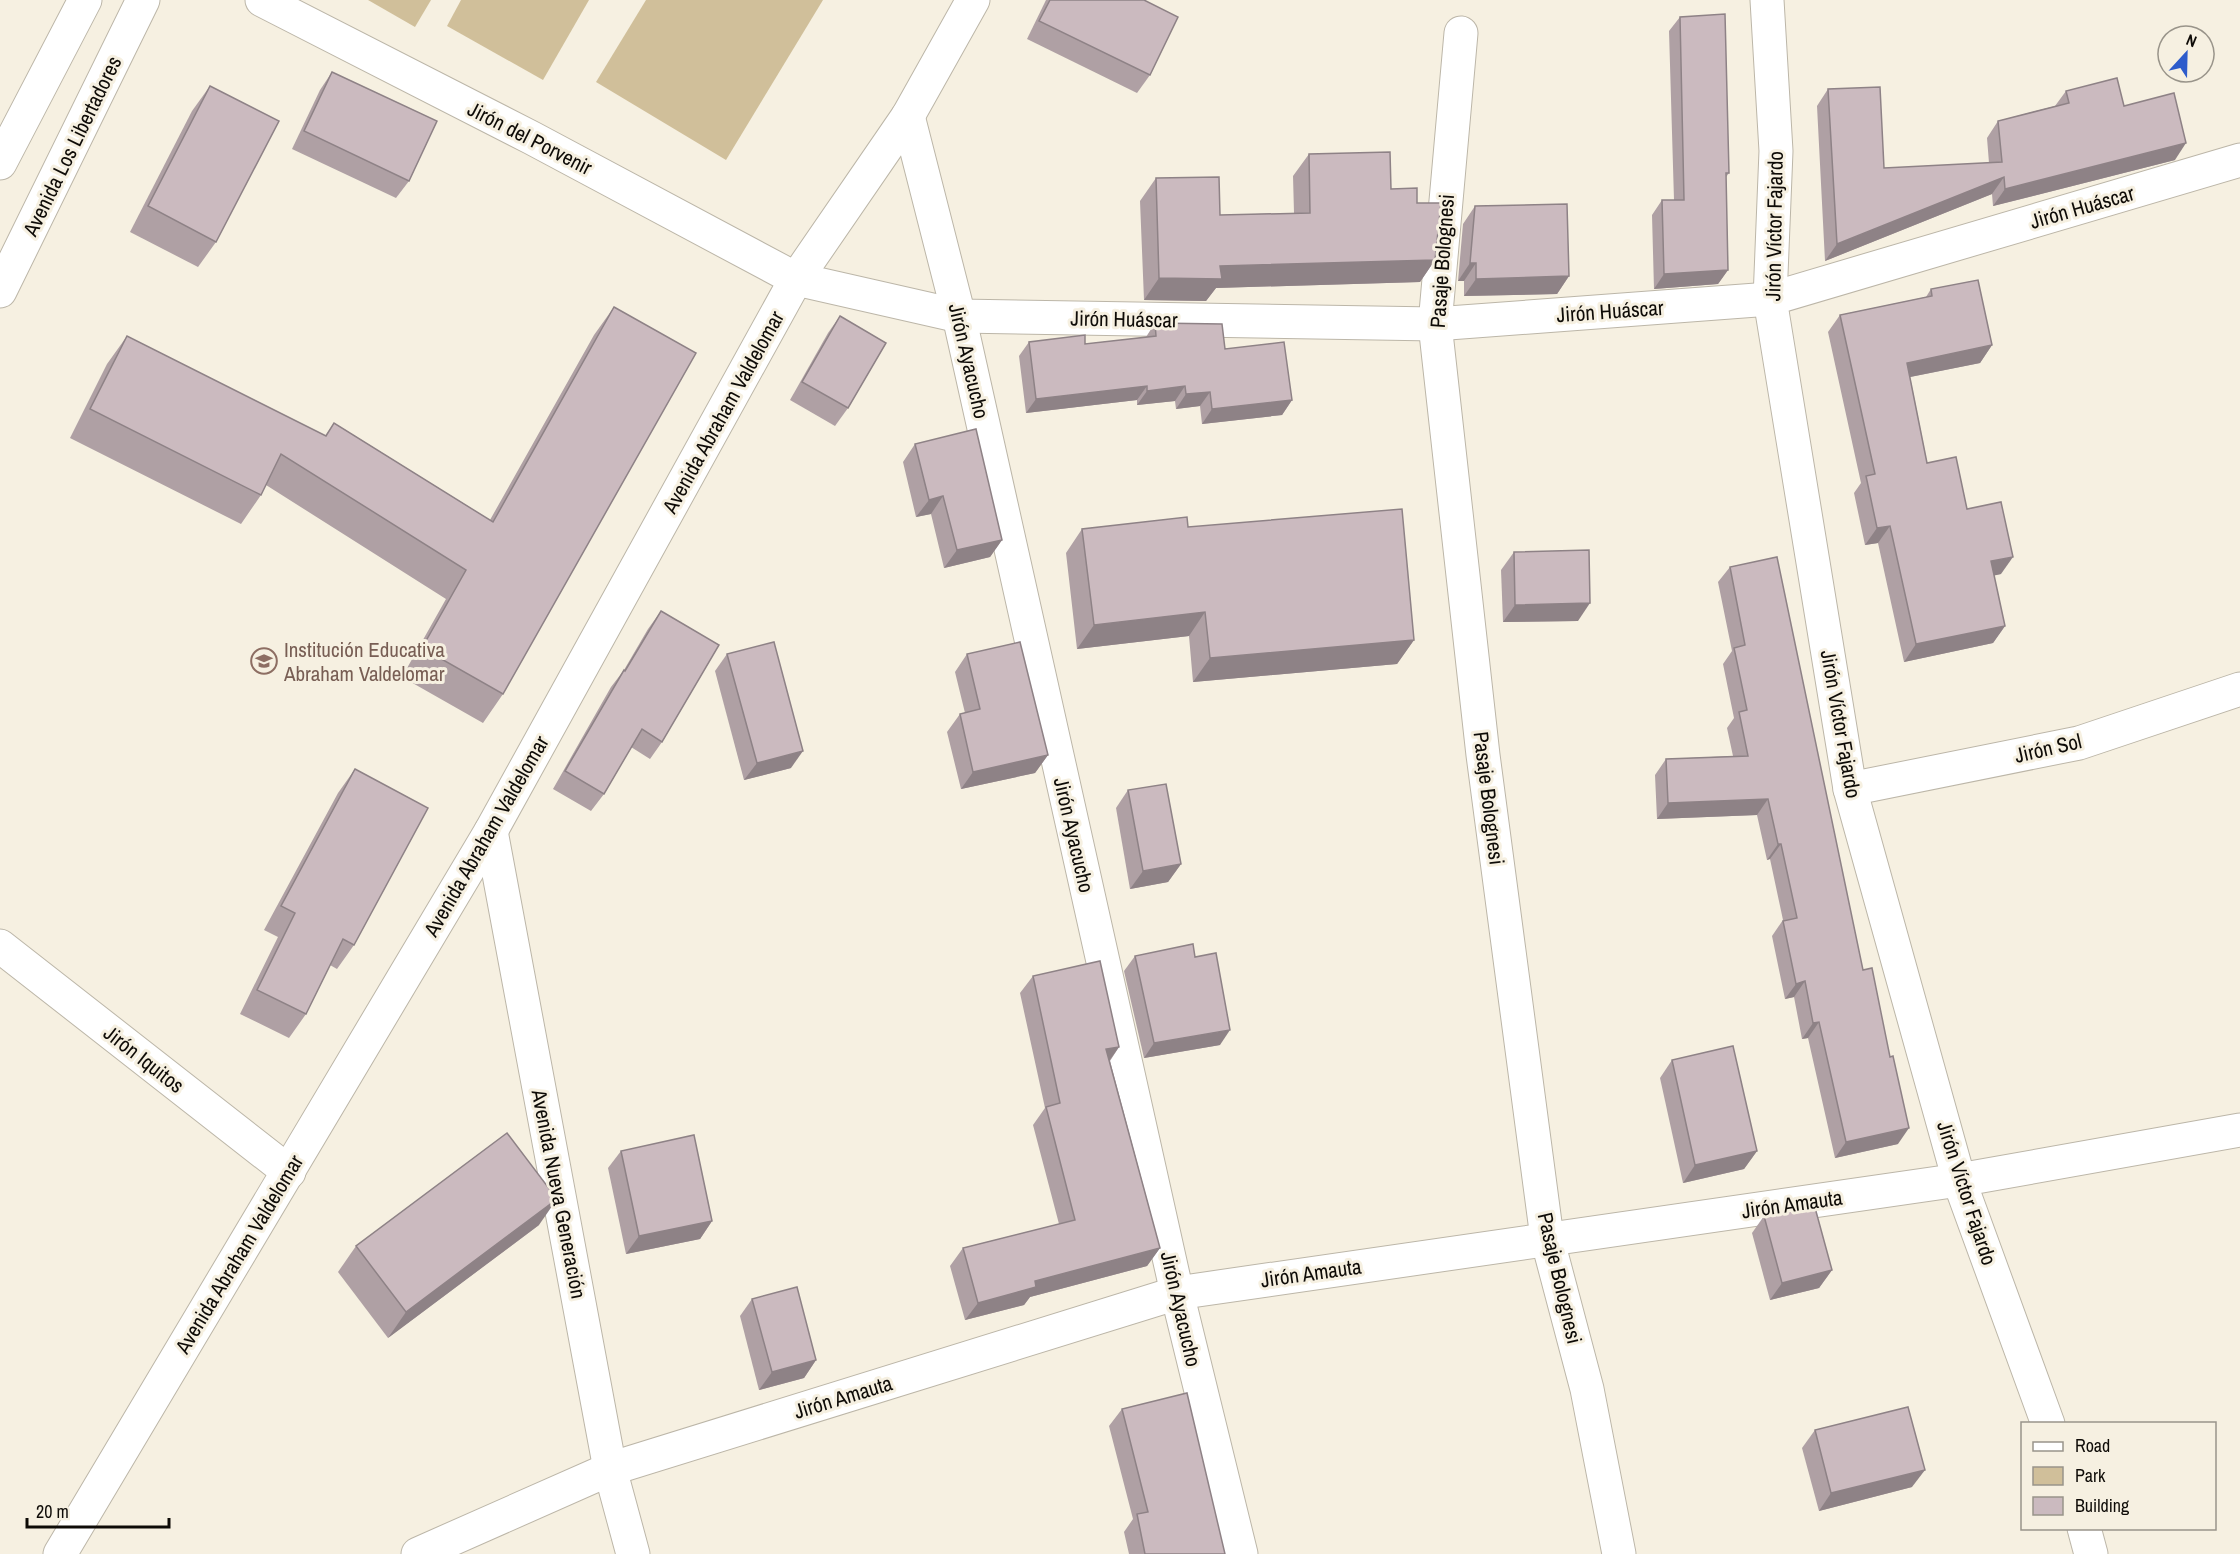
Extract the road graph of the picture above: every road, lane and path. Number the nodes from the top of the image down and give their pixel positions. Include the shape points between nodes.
1 (85, 0) edge
2 (143, 0) edge
3 (262, 0) edge
4 (973, 0) edge
5 (1767, 0) edge
6 (1461, 33) dead end
7 (908, 116) junction
8 (2240, 160) edge
9 (0, 163) edge
10 (796, 279) junction
11 (0, 291) edge
12 (1770, 299) junction
13 (959, 316) junction
14 (1435, 324) junction
15 (2240, 689) edge
16 (1850, 789) junction
17 (491, 831) junction
18 (0, 946) edge
19 (2240, 1130) edge
20 (289, 1172) junction
21 (1959, 1180) junction
22 (1547, 1238) junction
23 (1177, 1293) junction
24 (2047, 1422) edge
25 (610, 1469) junction
26 (2085, 1530) edge
27 (60, 1554) edge
28 (418, 1554) edge
29 (633, 1554) edge
30 (1241, 1554) edge
31 (1619, 1554) edge
32 (2091, 1554) edge

1 - 9 street
2 - 11 street, Avenida Los Libertadores
3 - 10 street, Jirón del Porvenir
4 - 7 street, Avenida Abraham Valdelomar
5 - 12 street, Jirón Víctor Fajardo via 1776,151
6 - 14 street, Pasaje Bolognesi
7 - 10 street, Avenida Abraham Valdelomar
7 - 13 street, Jirón Ayacucho
8 - 12 street, Jirón Huáscar
10 - 13 street, Jirón del Porvenir
10 - 17 street, Avenida Abraham Valdelomar
12 - 14 street, Jirón Huáscar
12 - 16 street, Jirón Víctor Fajardo
13 - 14 street, Jirón Huáscar
13 - 23 street, Jirón Ayacucho
14 - 22 street, Pasaje Bolognesi via 1483,755
15 - 16 street, Jirón Sol via 2079,742
16 - 21 street, Jirón Víctor Fajardo
17 - 20 street, Avenida Abraham Valdelomar
17 - 25 street, Avenida Nueva Generación
18 - 20 street, Jirón Iquitos
19 - 21 street, Jirón Amauta
20 - 27 street, Avenida Abraham Valdelomar
21 - 22 street, Jirón Amauta
21 - 24 street, Jirón Víctor Fajardo
22 - 23 street, Jirón Amauta
22 - 31 street, Pasaje Bolognesi via 1587,1389
23 - 25 street, Jirón Amauta
23 - 30 street, Jirón Ayacucho
25 - 28 street, Jirón Amauta
25 - 29 street, Avenida Nueva Generación
26 - 32 street

